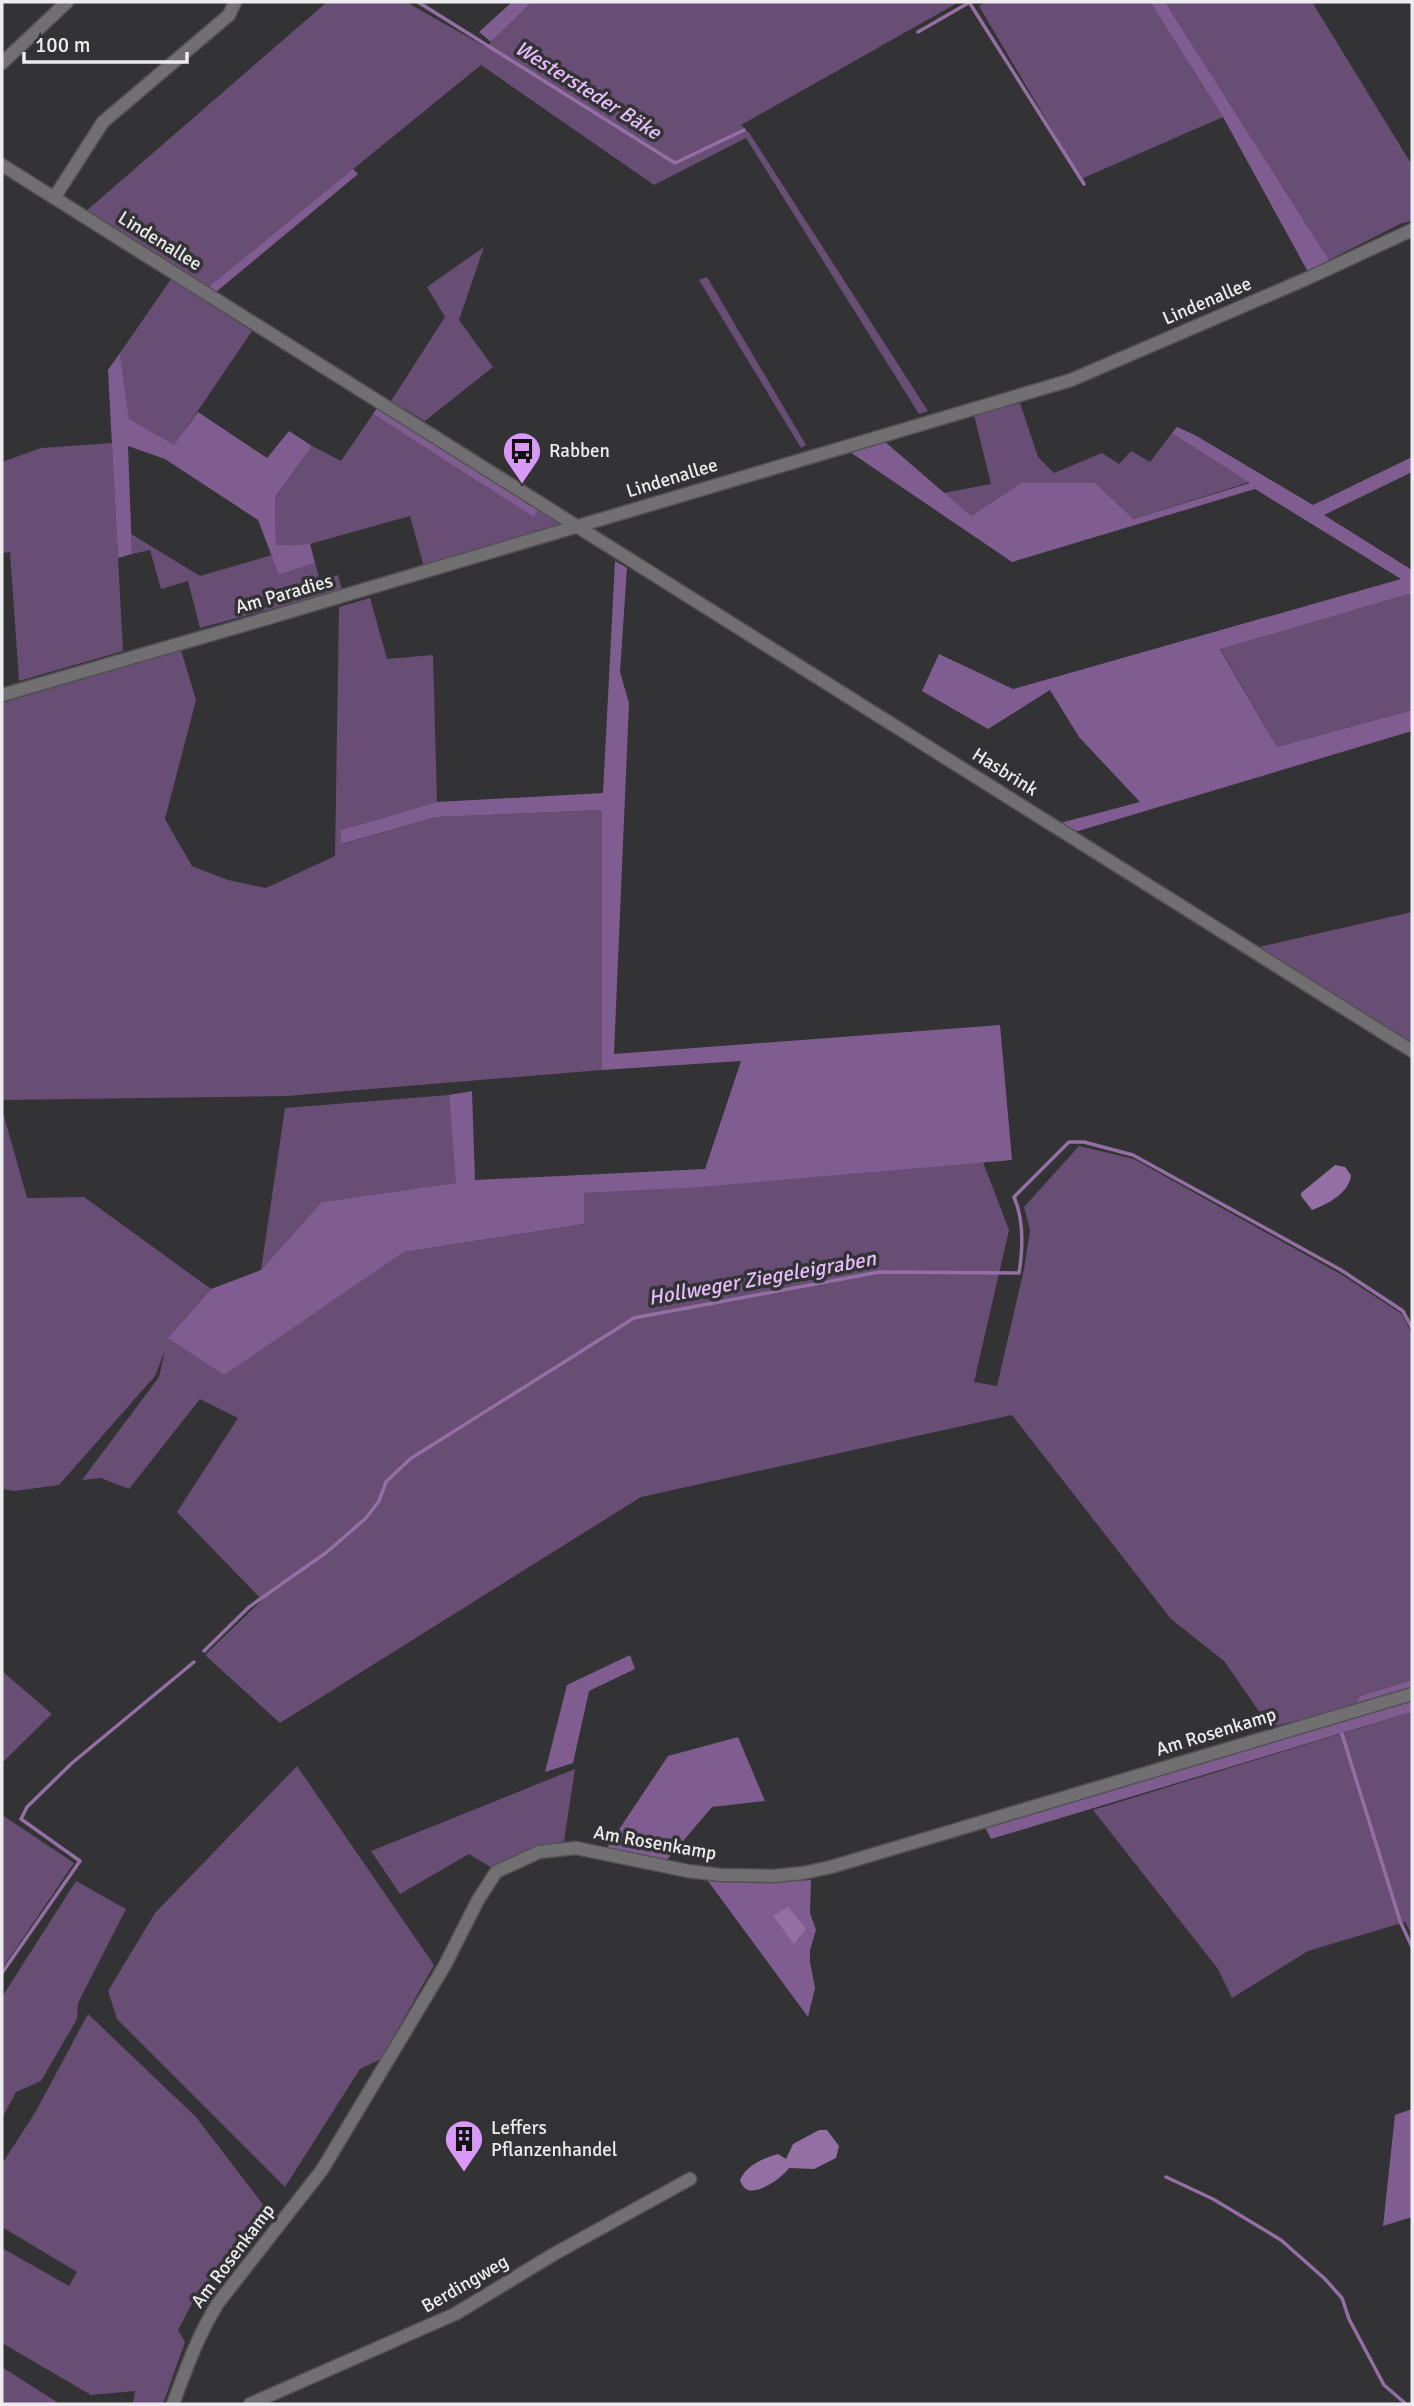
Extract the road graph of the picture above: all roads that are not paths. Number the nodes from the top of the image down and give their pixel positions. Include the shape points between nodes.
1 (67, 2) edge
2 (235, 2) edge
3 (2, 63) edge
4 (2, 165) edge
5 (54, 198) junction
6 (1412, 230) edge
7 (577, 527) junction
8 (2, 695) edge
9 (1412, 1051) edge
10 (1412, 1694) edge
11 (690, 2179) dead end
12 (173, 2404) edge
13 (250, 2404) edge

1 - 3 street
2 - 5 street via 229,15 103,122
4 - 5 street, Lindenallee
5 - 7 street, Lindenallee
6 - 7 street, Lindenallee via 1071,380
7 - 8 street, Am Paradies
7 - 9 street, Hasbrink
10 - 12 street, Am Rosenkamp via 803,1874 710,1873 576,1849 539,1852 509,1864 496,1872 478,1900 445,1965 322,2170 206,2321
11 - 13 street, Berdingweg via 455,2314

